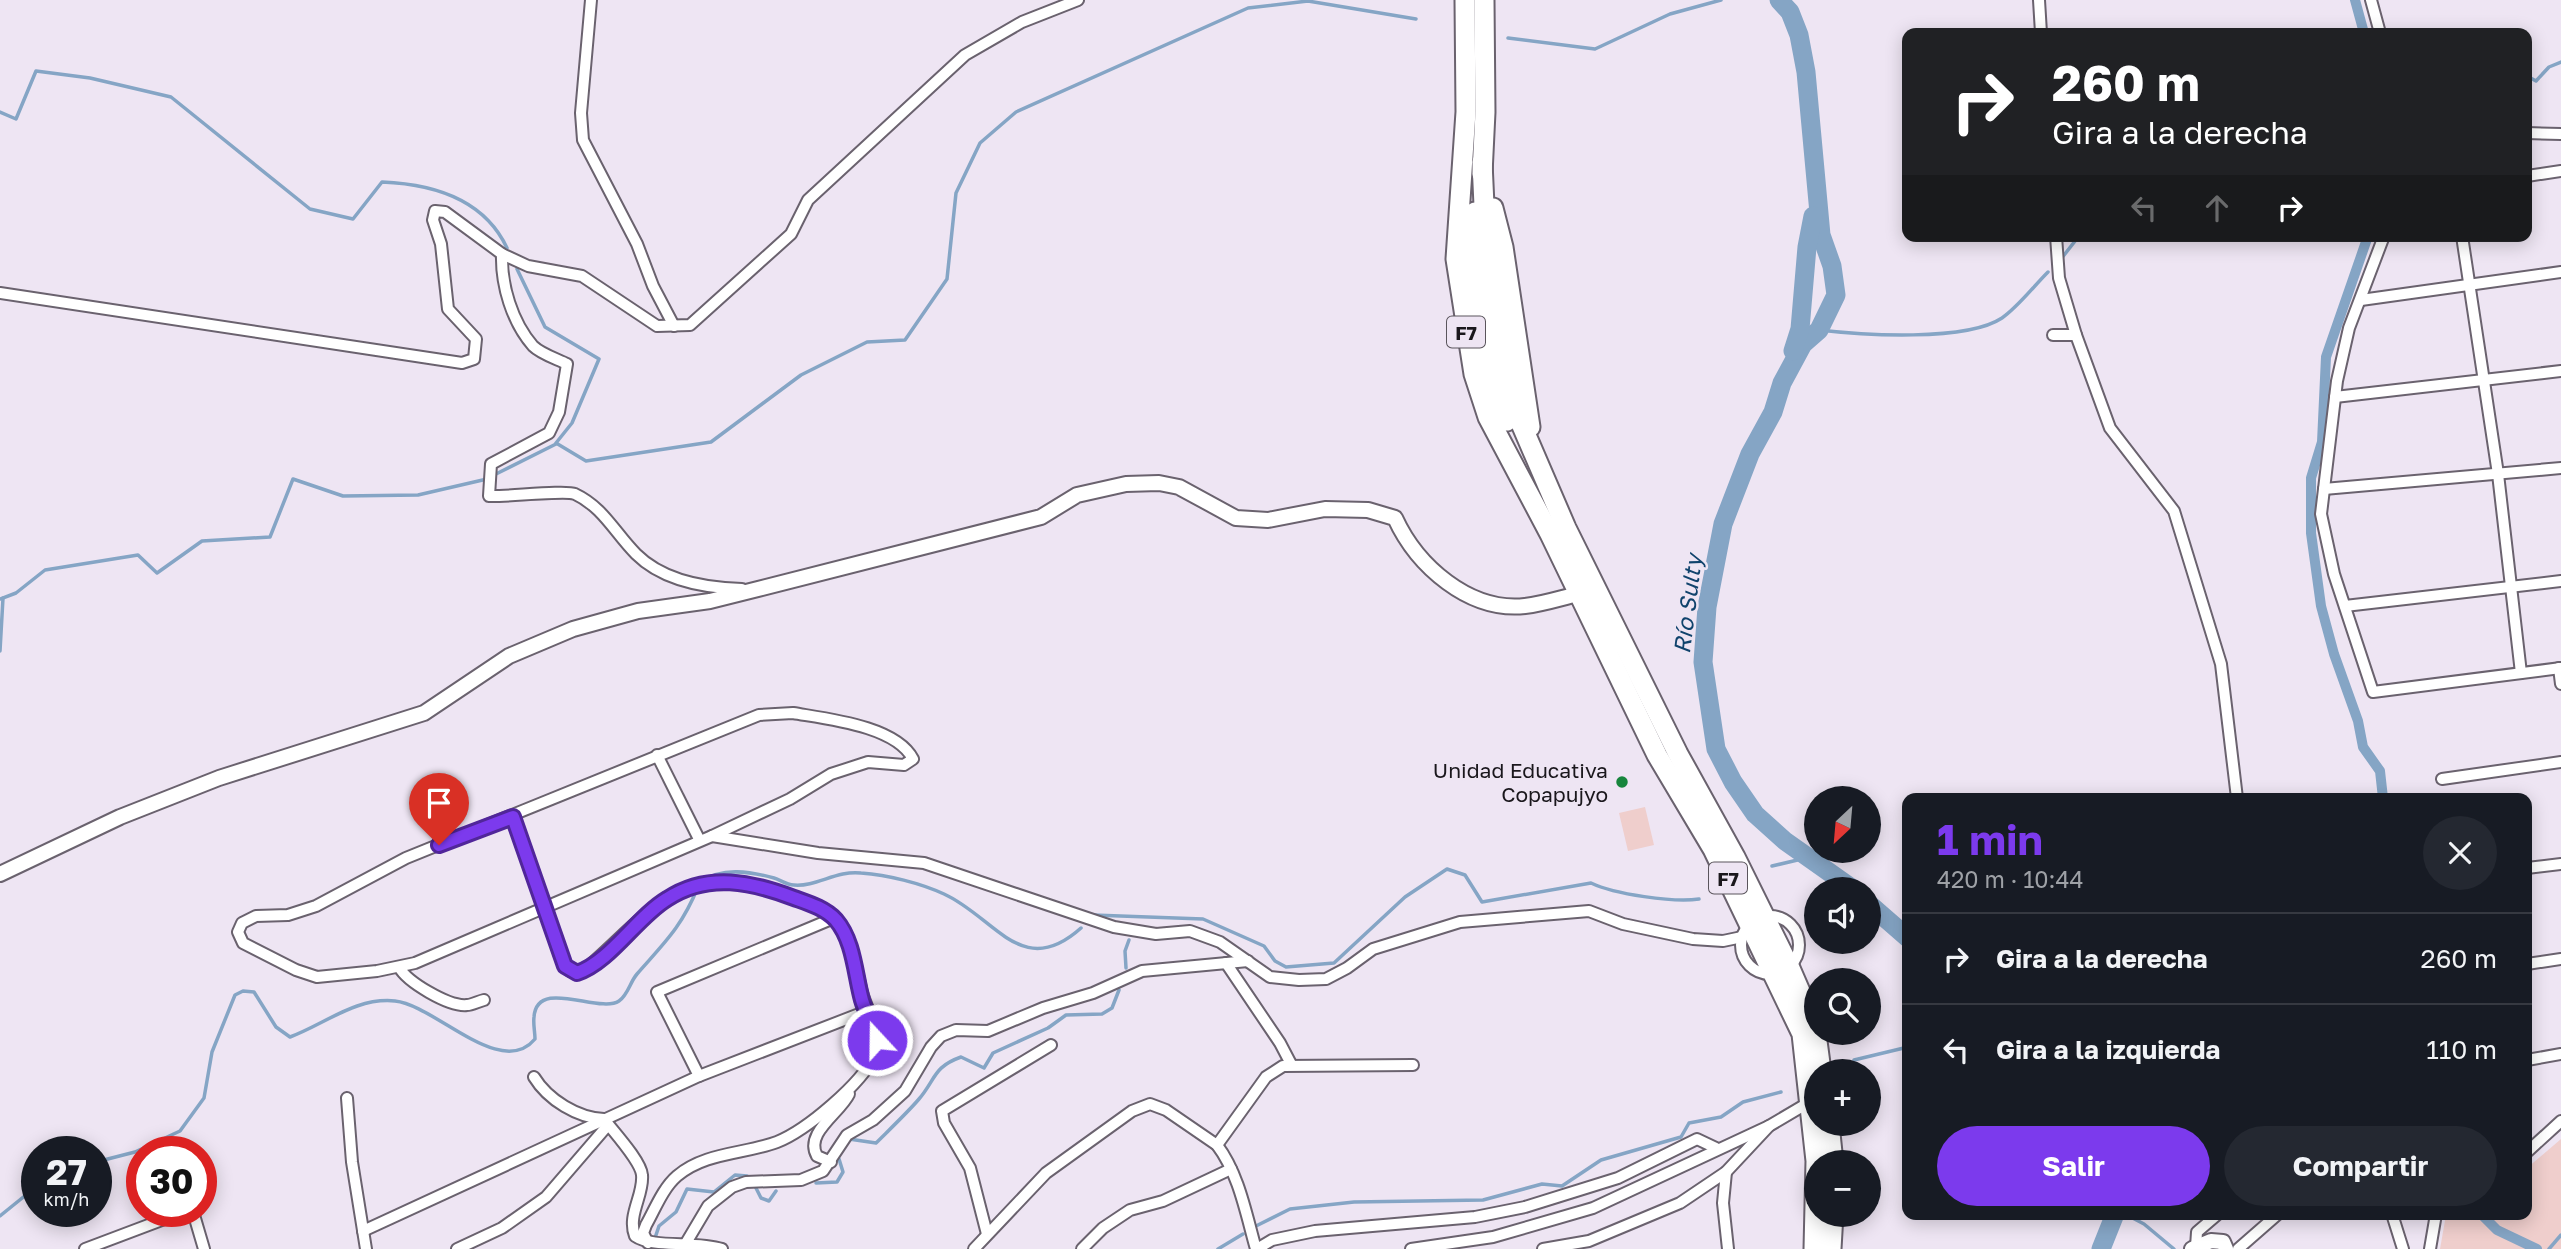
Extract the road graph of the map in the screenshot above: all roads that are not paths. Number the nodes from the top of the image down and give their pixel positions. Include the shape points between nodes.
1 (591, 0) edge
2 (1078, 0) edge
3 (1484, 0) edge
4 (2039, 0) edge
5 (2371, 0) edge
6 (1462, 3) edge
7 (2041, 28) edge
8 (2379, 28) edge
9 (2532, 133) edge
10 (2561, 134) edge
11 (2561, 172) edge
12 (2532, 175) edge
13 (2056, 242) edge
14 (2382, 242) edge
15 (2463, 242) edge
16 (502, 254) junction
17 (2561, 272) edge
18 (2469, 286) junction
19 (0, 293) edge
20 (2361, 300) junction
21 (674, 326) junction
22 (2053, 335) dead end
23 (2076, 335) junction
24 (2561, 371) edge
25 (2484, 381) junction
26 (2335, 397) junction
27 (2561, 468) edge
28 (2498, 474) junction
29 (2324, 489) junction
30 (2561, 581) edge
31 (2511, 587) junction
32 (758, 589) junction
33 (1578, 594) junction
34 (2345, 606) junction
35 (2560, 668) edge
36 (2521, 673) junction
37 (2561, 684) edge
38 (657, 755) junction
39 (2561, 762) edge
40 (2442, 779) dead end
41 (2236, 793) edge
42 (513, 817) junction
43 (712, 836) junction
44 (699, 839) junction
45 (2561, 864) edge
46 (2532, 867) edge
47 (0, 874) edge
48 (1744, 892) junction
49 (546, 906) junction
50 (834, 918) junction
51 (1760, 924) junction
52 (2561, 959) edge
53 (1248, 961) junction
54 (1226, 963) junction
55 (2532, 963) edge
56 (1779, 965) junction
57 (399, 967) junction
58 (1794, 996) junction
59 (484, 1000) dead end
60 (867, 1011) junction
61 (1051, 1045) dead end
62 (2561, 1054) edge
63 (1804, 1059) edge
64 (1819, 1059) edge
65 (2532, 1059) edge
66 (1291, 1064) junction
67 (1413, 1065) dead end
68 (699, 1076) junction
69 (534, 1077) dead end
70 (856, 1079) junction
71 (347, 1098) dead end
72 (1804, 1105) edge
73 (606, 1122) junction
74 (2561, 1122) edge
75 (1769, 1126) junction
76 (1812, 1136) edge
77 (1217, 1145) junction
78 (1716, 1148) junction
79 (2532, 1148) edge
80 (831, 1162) junction
81 (1231, 1169) junction
82 (1726, 1172) junction
83 (2211, 1220) edge
84 (2271, 1220) edge
85 (2394, 1220) edge
86 (2435, 1220) edge
87 (1832, 1227) edge
88 (363, 1231) junction
89 (987, 1234) junction
90 (648, 1243) junction
91 (686, 1243) junction
92 (668, 1246) edge
93 (2194, 1248) edge
94 (85, 1249) edge
95 (204, 1249) edge
96 (366, 1249) edge
97 (457, 1249) edge
98 (722, 1249) edge
99 (974, 1249) edge
100 (1082, 1249) edge
101 (1257, 1249) edge
102 (1410, 1249) edge
103 (1418, 1249) edge
104 (1543, 1249) edge
105 (1728, 1249) edge
106 (1814, 1249) edge
107 (1831, 1249) edge
108 (2226, 1249) edge
109 (2238, 1249) edge
110 (2403, 1249) edge
111 (2430, 1249) edge

1 - 21 street via 581,113 583,140
2 - 21 street via 1022,22 965,55 808,200 791,234 690,325
3 - 48 highway, F7 via 1486,250 1513,405
4 - 7 street
5 - 8 street
6 - 33 highway, F7 via 1466,112 1456,259 1474,373 1488,417
9 - 10 street
11 - 12 street
13 - 23 street via 2059,278
14 - 20 street
15 - 18 street
16 - 19 street via 445,212 435,212 448,309 476,340 474,359 462,363
16 - 21 street via 528,266 582,276 657,326
16 - 32 street via 502,276 516,319 535,348 567,364 559,412 549,433 491,464 489,496 572,493 604,514 637,555 664,575 724,589
17 - 18 street
18 - 20 street
18 - 25 street
20 - 26 street via 2349,328
22 - 23 street
23 - 41 street via 2110,428 2174,511 2221,664
24 - 25 street
25 - 26 street
25 - 28 street
26 - 29 street
27 - 28 street
28 - 29 street
28 - 31 street
29 - 34 street via 2321,514
30 - 31 street
31 - 34 street
31 - 36 street
32 - 33 street via 1041,517 1077,495 1126,484 1159,483 1179,487 1236,518 1268,520 1325,509 1368,510 1395,518 1401,533 1436,574 1484,603 1523,606
32 - 47 street via 638,611 573,629 509,656 424,713 219,778 120,817
33 - 48 highway, F7 via 1657,755
34 - 36 street via 2373,692
35 - 36 street
35 - 37 street
38 - 42 street
38 - 43 street via 759,715 793,713 853,724 906,746 914,759 904,765 868,762 831,774
38 - 44 street
39 - 40 street
42 - 49 street
42 - 57 street via 406,858 316,906 288,915 256,916 242,923 238,932 243,943 307,975 342,976
43 - 44 street
43 - 53 street via 924,863 1114,927 1157,934 1189,931 1220,942
44 - 49 street
45 - 46 street
48 - 51 highway, F7
48 - 51 highway
49 - 50 street via 565,966 577,973 666,899 699,886 750,883 808,903
49 - 57 street
50 - 60 street via 843,931
50 - 68 street via 657,992
51 - 53 street via 1723,941 1693,939 1623,924 1589,911 1460,922 1373,949 1326,979 1270,977
51 - 56 highway, F7
51 - 56 street via 1796,932
52 - 55 street
53 - 54 street
54 - 66 street
54 - 80 street via 1142,971 988,1031 956,1030 941,1036 905,1091 848,1135
56 - 58 highway, F7
56 - 58 highway
57 - 59 street via 419,986 445,999 466,1006
58 - 63 highway, F7
58 - 64 highway, F7 via 1815,1026
60 - 68 street
60 - 70 street via 878,1045
61 - 89 street via 943,1111 944,1123 970,1168
62 - 65 street
66 - 67 street
66 - 77 street via 1266,1077
68 - 73 street
69 - 73 street via 557,1101 587,1118
70 - 80 street via 847,1099 814,1141 817,1156
70 - 90 street via 831,1106 779,1141 724,1154 677,1176 646,1225 643,1233
71 - 88 street
72 - 75 street
73 - 88 street
73 - 90 street via 641,1168 633,1231
73 - 97 street via 546,1197 502,1228
74 - 79 street
75 - 78 street
75 - 82 street
76 - 106 highway, F7
77 - 81 street
77 - 89 street via 1157,1105 1141,1107 1046,1173
78 - 101 street via 1697,1139 1618,1178 1525,1207 1463,1218 1315,1231 1272,1240
78 - 103 street via 1582,1211 1493,1237
80 - 91 street via 823,1171 801,1180 746,1182 732,1187 708,1206
81 - 100 street via 1163,1201 1130,1210
81 - 101 street
82 - 104 street via 1654,1216 1589,1241
82 - 105 street
83 - 93 street via 2197,1232
84 - 109 street
85 - 110 street
86 - 111 street
87 - 107 highway
88 - 96 street
89 - 99 street
90 - 92 street
91 - 92 street
91 - 98 street
93 - 108 street via 2211,1241 2222,1242
94 - 95 street via 183,1212 194,1215
102 - 103 street

